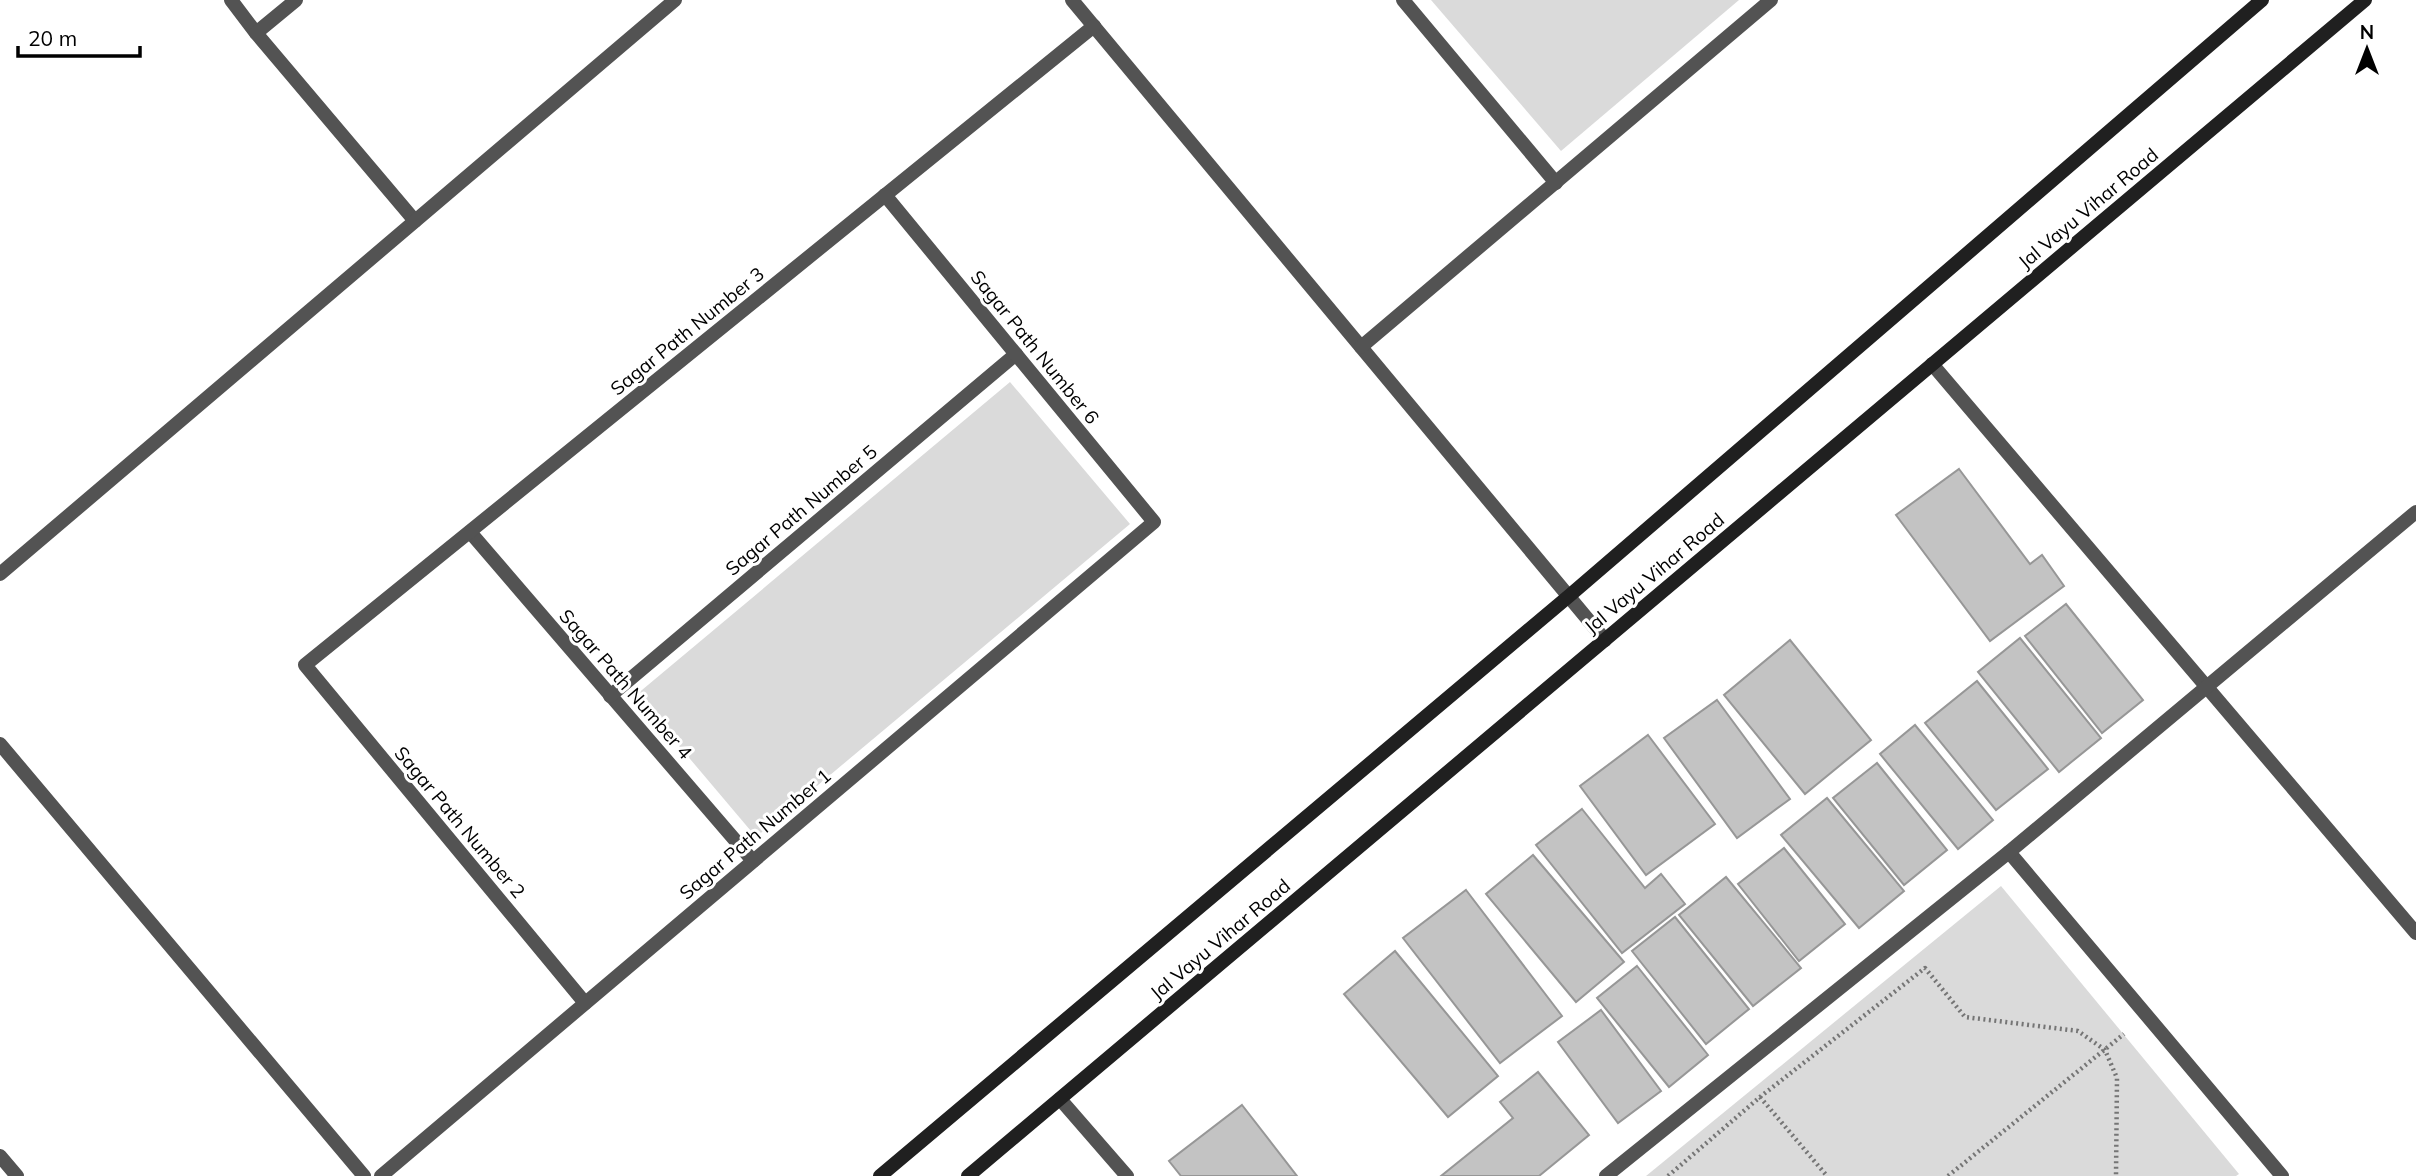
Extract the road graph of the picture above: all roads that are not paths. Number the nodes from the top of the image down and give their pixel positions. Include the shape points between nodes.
1 (231, 0) edge
2 (296, 0) edge
3 (675, 0) edge
4 (1072, 0) edge
5 (1403, 0) edge
6 (1771, 0) edge
7 (2262, 0) edge
8 (2364, 0) edge
9 (1094, 26) junction
10 (256, 33) junction
11 (1556, 183) junction
12 (885, 195) junction
13 (415, 221) junction
14 (1361, 347) junction
15 (1016, 354) junction
16 (1932, 364) junction
17 (2416, 512) edge
18 (1154, 522) joint
19 (470, 532) junction
20 (0, 574) edge
21 (1569, 596) junction
22 (1605, 640) junction
23 (305, 665) joint
24 (2206, 687) junction
25 (610, 696) junction
26 (0, 744) edge
27 (2008, 852) junction
28 (753, 861) junction
29 (2416, 933) edge
30 (585, 1003) junction
31 (1060, 1099) junction
32 (2, 1163) edge
33 (2277, 1174) edge
34 (17, 1176) edge
35 (364, 1176) edge
36 (381, 1176) edge
37 (880, 1176) edge
38 (968, 1176) edge
39 (1127, 1176) edge
40 (1606, 1176) edge

1 - 10 street
2 - 10 street
3 - 13 street
4 - 9 street
5 - 11 street
6 - 11 street
7 - 21 street, Jal Vayu Vihar Road
8 - 16 street, Jal Vayu Vihar Road
9 - 12 street, Sagar Path Number 3
9 - 14 street
10 - 13 street
11 - 14 street
12 - 15 street, Sagar Path Number 6
12 - 19 street, Sagar Path Number 3
13 - 20 street
14 - 21 street
15 - 18 street, Sagar Path Number 6
15 - 25 street, Sagar Path Number 5
16 - 22 street, Jal Vayu Vihar Road
16 - 24 street
17 - 24 street
18 - 28 street, Sagar Path Number 1
19 - 23 street, Sagar Path Number 3
19 - 25 street, Sagar Path Number 4
21 - 22 street
21 - 37 street, Jal Vayu Vihar Road
22 - 31 street, Jal Vayu Vihar Road
23 - 30 street, Sagar Path Number 2
24 - 27 street
24 - 29 street
25 - 28 street, Sagar Path Number 4
26 - 35 street
27 - 33 street
27 - 40 street
28 - 30 street, Sagar Path Number 1
30 - 36 street, Sagar Path Number 1
31 - 38 street, Jal Vayu Vihar Road
31 - 39 street
32 - 34 street

